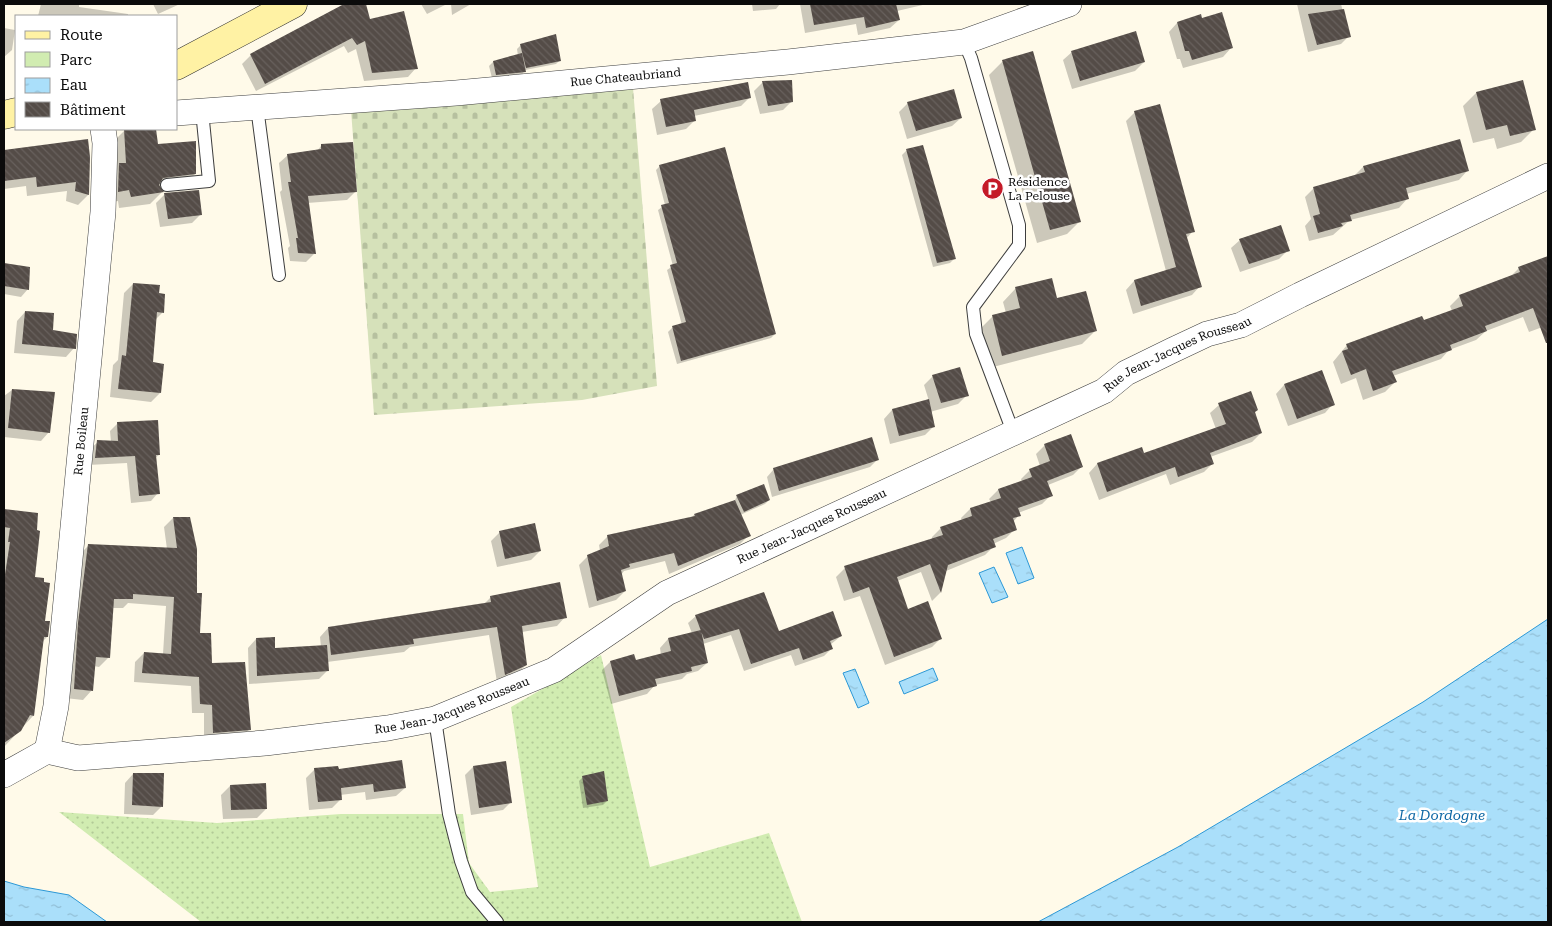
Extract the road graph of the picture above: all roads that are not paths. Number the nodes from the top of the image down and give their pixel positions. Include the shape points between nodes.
1 (293, 4) edge
2 (1069, 4) edge
3 (964, 42) junction
4 (178, 65) edge
5 (257, 107) junction
6 (202, 111) junction
7 (178, 113) edge
8 (103, 130) edge
9 (1548, 176) edge
10 (167, 185) dead end
11 (279, 275) dead end
12 (1013, 432) junction
13 (434, 719) junction
14 (47, 751) junction
15 (4, 775) edge
16 (497, 922) edge

1 - 4 main road
2 - 3 street, Rue Chateaubriand
3 - 5 street, Rue Chateaubriand via 456,93
3 - 12 lane via 1019,225 1019,245 973,307 976,334
5 - 6 street, Rue Chateaubriand
5 - 11 lane
6 - 7 street, Rue Chateaubriand
6 - 10 lane via 210,181
8 - 14 street, Rue Boileau via 104,212 56,706
9 - 12 street, Rue Jean-Jacques Rousseau via 1241,325 1207,334 1173,350 1126,373 1104,391
12 - 13 street, Rue Jean-Jacques Rousseau via 667,593 554,670
13 - 14 street, Rue Jean-Jacques Rousseau via 265,743 78,758
13 - 16 lane via 449,814 462,861 472,892
14 - 15 street

